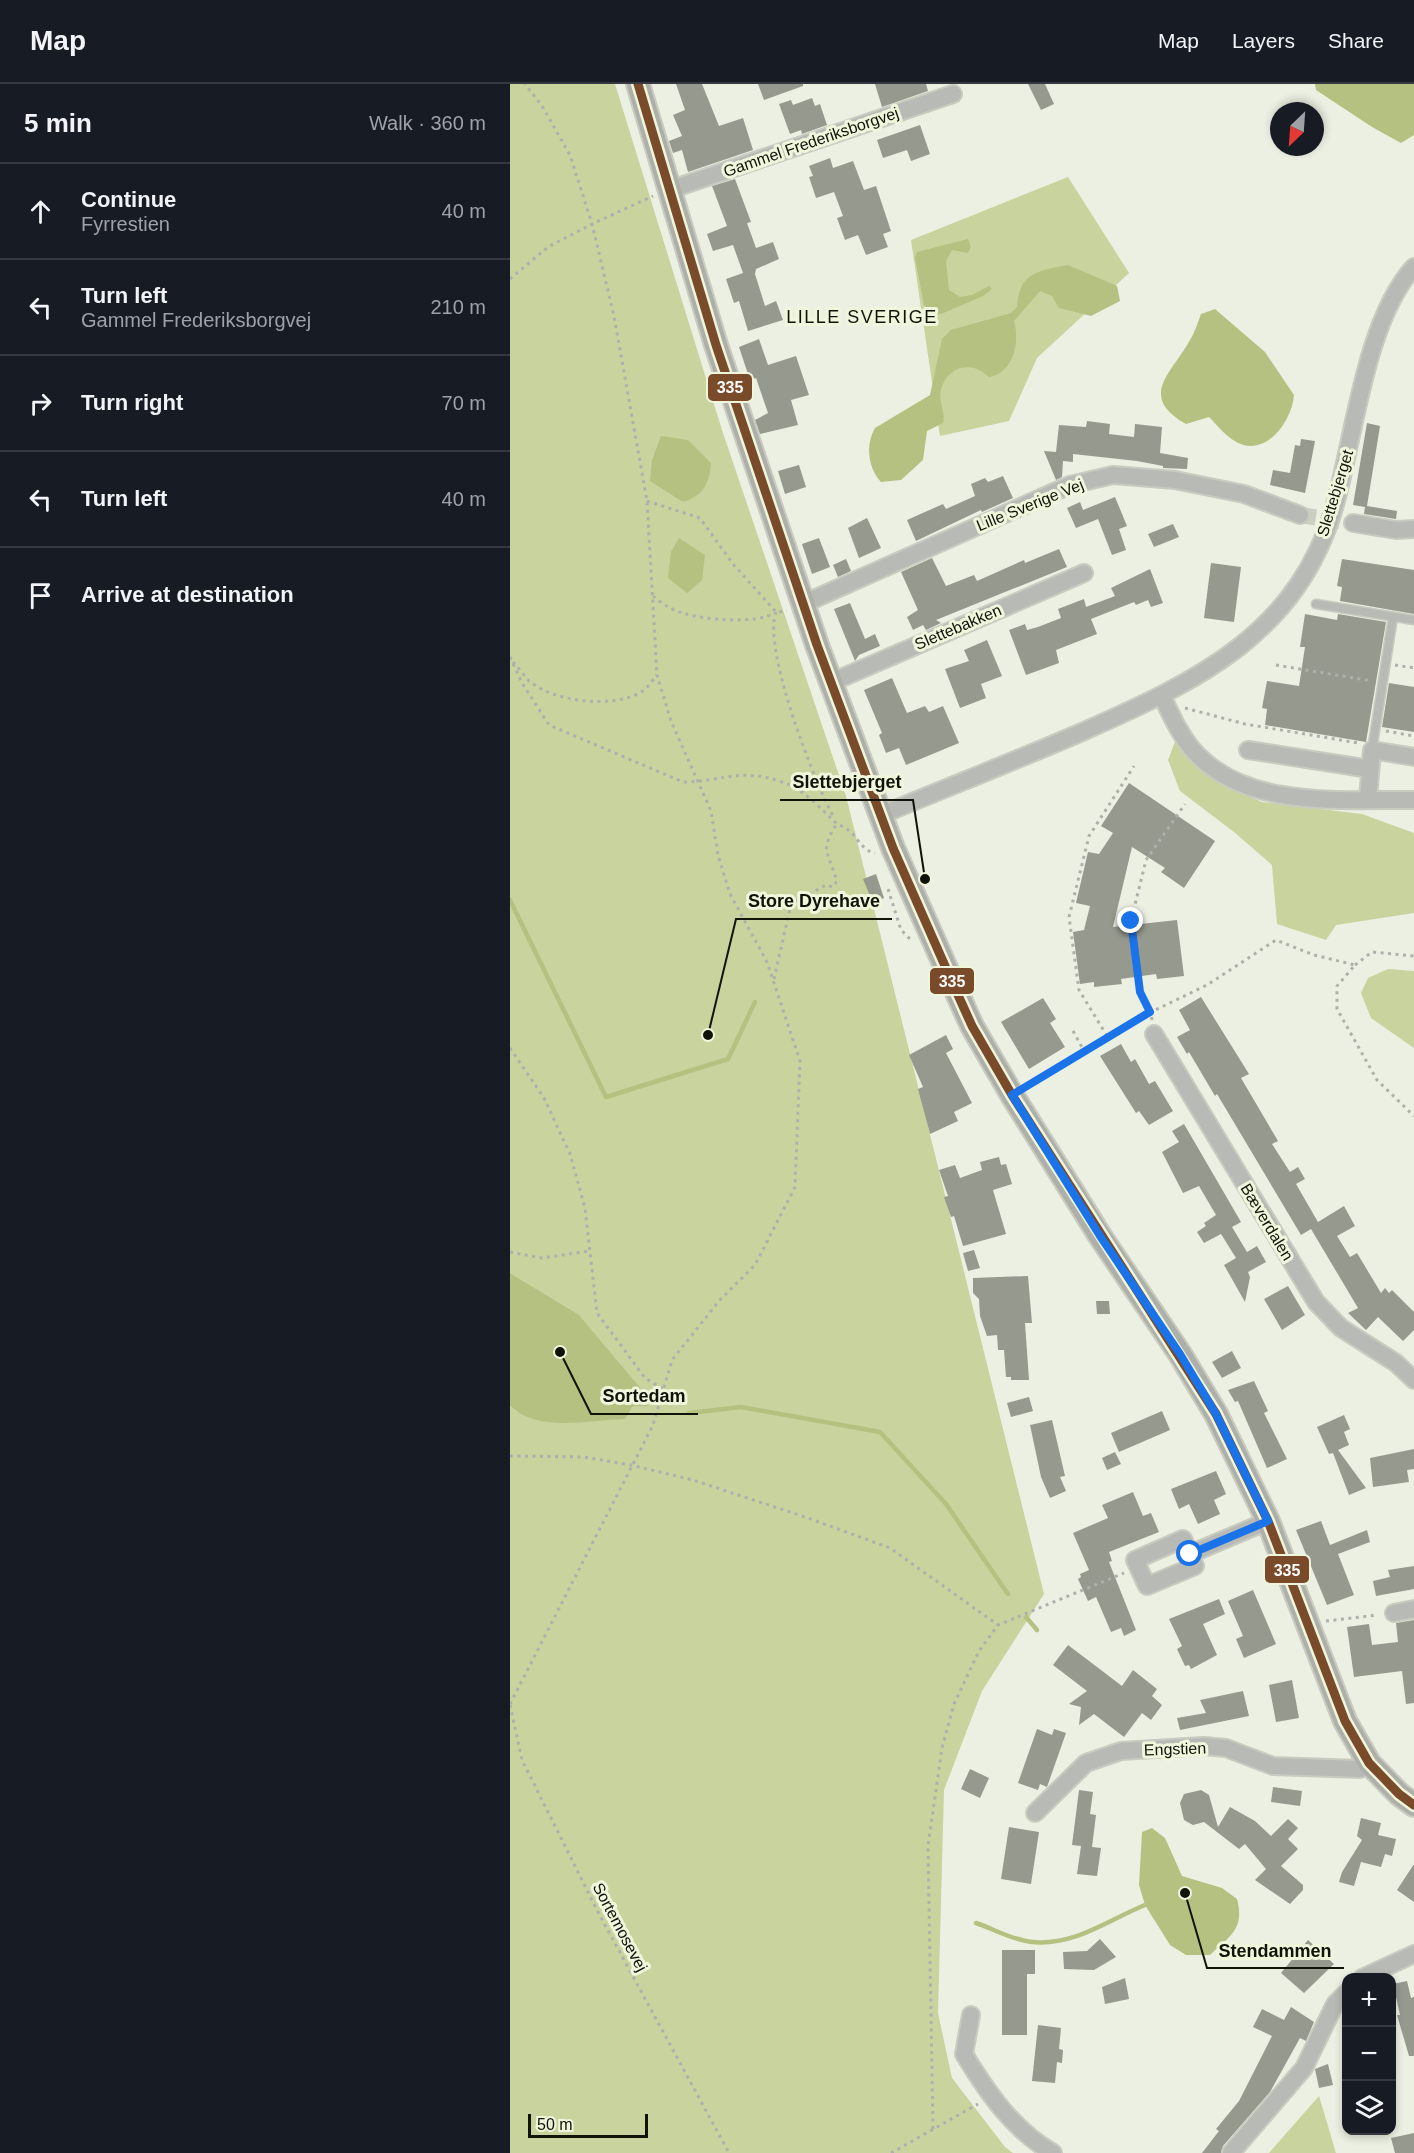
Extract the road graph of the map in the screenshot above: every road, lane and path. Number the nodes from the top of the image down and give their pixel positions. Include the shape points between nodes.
1 (525, 84) edge
2 (638, 84) edge
3 (954, 94) dead end
4 (663, 192) junction
5 (592, 224) junction
6 (1414, 267) edge
7 (510, 279) edge
8 (647, 501) junction
9 (1300, 515) tunnel mouth
10 (1353, 523) tunnel mouth
11 (1414, 529) edge
12 (1084, 573) dead end
13 (653, 596) junction
14 (792, 604) junction
15 (1316, 604) dead end
16 (776, 612) junction
17 (1394, 617) junction
18 (1414, 621) edge
19 (792, 622) dead end
20 (510, 658) edge
21 (1386, 664) junction
22 (1276, 665) dead end
23 (1414, 668) edge
24 (657, 675) junction
25 (832, 682) junction
26 (1383, 682) junction
27 (1165, 703) junction
28 (1375, 729) junction
29 (1414, 736) edge
30 (1372, 748) junction
31 (1248, 750) dead end
32 (1414, 757) edge
33 (1134, 766) dead end
34 (1370, 769) junction
35 (699, 782) junction
36 (1368, 799) junction
37 (1414, 800) edge
38 (1185, 804) dead end
39 (881, 815) junction
40 (838, 825) junction
41 (895, 851) junction
42 (888, 884) dead end
43 (915, 944) dead end
44 (1414, 956) edge
45 (1355, 965) junction
46 (773, 981) junction
47 (1150, 1012) junction
48 (1073, 1031) dead end
49 (1154, 1034) joint
50 (1107, 1036) junction
51 (510, 1048) edge
52 (1084, 1051) junction
53 (1012, 1095) junction
54 (1414, 1116) edge
55 (590, 1251) junction
56 (510, 1252) edge
57 (1414, 1380) edge
58 (663, 1389) junction
59 (510, 1456) edge
60 (631, 1465) junction
61 (1268, 1521) junction
62 (1190, 1554) junction
63 (1135, 1560) junction
64 (1414, 1609) edge
65 (1394, 1613) joint
66 (998, 1625) junction
67 (1308, 1626) junction
68 (510, 1705) edge
69 (1369, 1763) junction
70 (1414, 1805) edge
71 (1035, 1813) dead end
72 (1414, 1954) edge
73 (1371, 1973) edge
74 (1342, 1998) edge
75 (971, 2015) dead end
76 (990, 2097) junction
77 (933, 2129) junction
78 (729, 2153) edge
79 (891, 2153) edge
80 (1053, 2153) edge
81 (1231, 2153) edge

1 - 5 path via 543,106 570,155
2 - 4 street
3 - 4 street, Gammel Frederiksborgvej
4 - 5 path
4 - 14 street via 719,353
5 - 7 path via 548,248
5 - 8 path via 614,316
6 - 27 street, Slettebjerget via 1381,319 1336,503 1310,565 1285,602 1246,643
8 - 13 path
8 - 16 path via 700,518 733,564
9 - 14 street, Lille Sverige Vej via 1244,494 1175,480 1113,475 1070,485
10 - 11 street
12 - 25 street, Slettebakken
13 - 16 path via 687,615 748,619 767,618
13 - 24 path
14 - 16 path
14 - 19 path
14 - 25 street via 817,645
15 - 17 lane
16 - 40 path via 772,623 775,647 801,746
17 - 18 lane
17 - 21 lane
20 - 24 path via 530,681 576,700 625,699 642,692
20 - 35 path via 549,725 683,782
21 - 23 path
21 - 26 lane
22 - 26 path
24 - 35 path via 671,721
25 - 39 street
26 - 28 lane
27 - 30 path via 1245,724
27 - 36 street via 1192,749 1233,781 1283,795
27 - 39 street, Slettebjerget
28 - 29 path
28 - 30 lane
30 - 32 street
30 - 34 street
31 - 34 street
33 - 50 path via 1089,836 1069,917 1079,990
34 - 36 street
35 - 40 path via 744,773 784,782 823,807
35 - 46 path via 711,811 730,894 767,962
36 - 37 street
38 - 47 path via 1146,860 1131,921 1140,992
39 - 41 street
40 - 41 path via 849,830 871,853
40 - 46 path via 826,850 837,880 833,887 826,885 791,904
41 - 53 street via 972,1026
42 - 43 path via 901,930
44 - 45 path via 1372,952
45 - 47 path via 1276,940 1207,985
45 - 54 path via 1337,986 1336,1009 1377,1080
46 - 58 path via 800,1061 795,1187 755,1265 719,1301 672,1360
47 - 49 path
47 - 50 path
48 - 52 path
49 - 57 street, Bæverdalen via 1316,1302 1341,1328 1396,1363
50 - 52 path
51 - 55 path via 544,1098 570,1154 585,1208
52 - 53 path
53 - 61 street via 1211,1405
55 - 56 path via 542,1258
55 - 58 path via 597,1314 645,1378
58 - 60 path via 653,1425
59 - 60 path via 583,1456
60 - 66 path via 693,1480 890,1548
60 - 68 path
61 - 62 street
61 - 67 street
62 - 63 street via 1184,1539
62 - 63 street via 1195,1566 1147,1586
63 - 66 path via 1126,1572
64 - 65 street
65 - 67 path
66 - 77 path via 979,1651 954,1704 942,1748 928,1846
67 - 69 street via 1344,1721
68 - 78 path, Sortemosevej via 522,1760 598,1914
69 - 70 street
69 - 71 street, Engstien via 1360,1768 1273,1766 1226,1748 1204,1746 1121,1751 1086,1764
72 - 73 street
74 - 81 street via 1335,2004 1304,2068
75 - 76 street via 964,2054
76 - 77 path
76 - 80 street via 1037,2144
77 - 79 path

